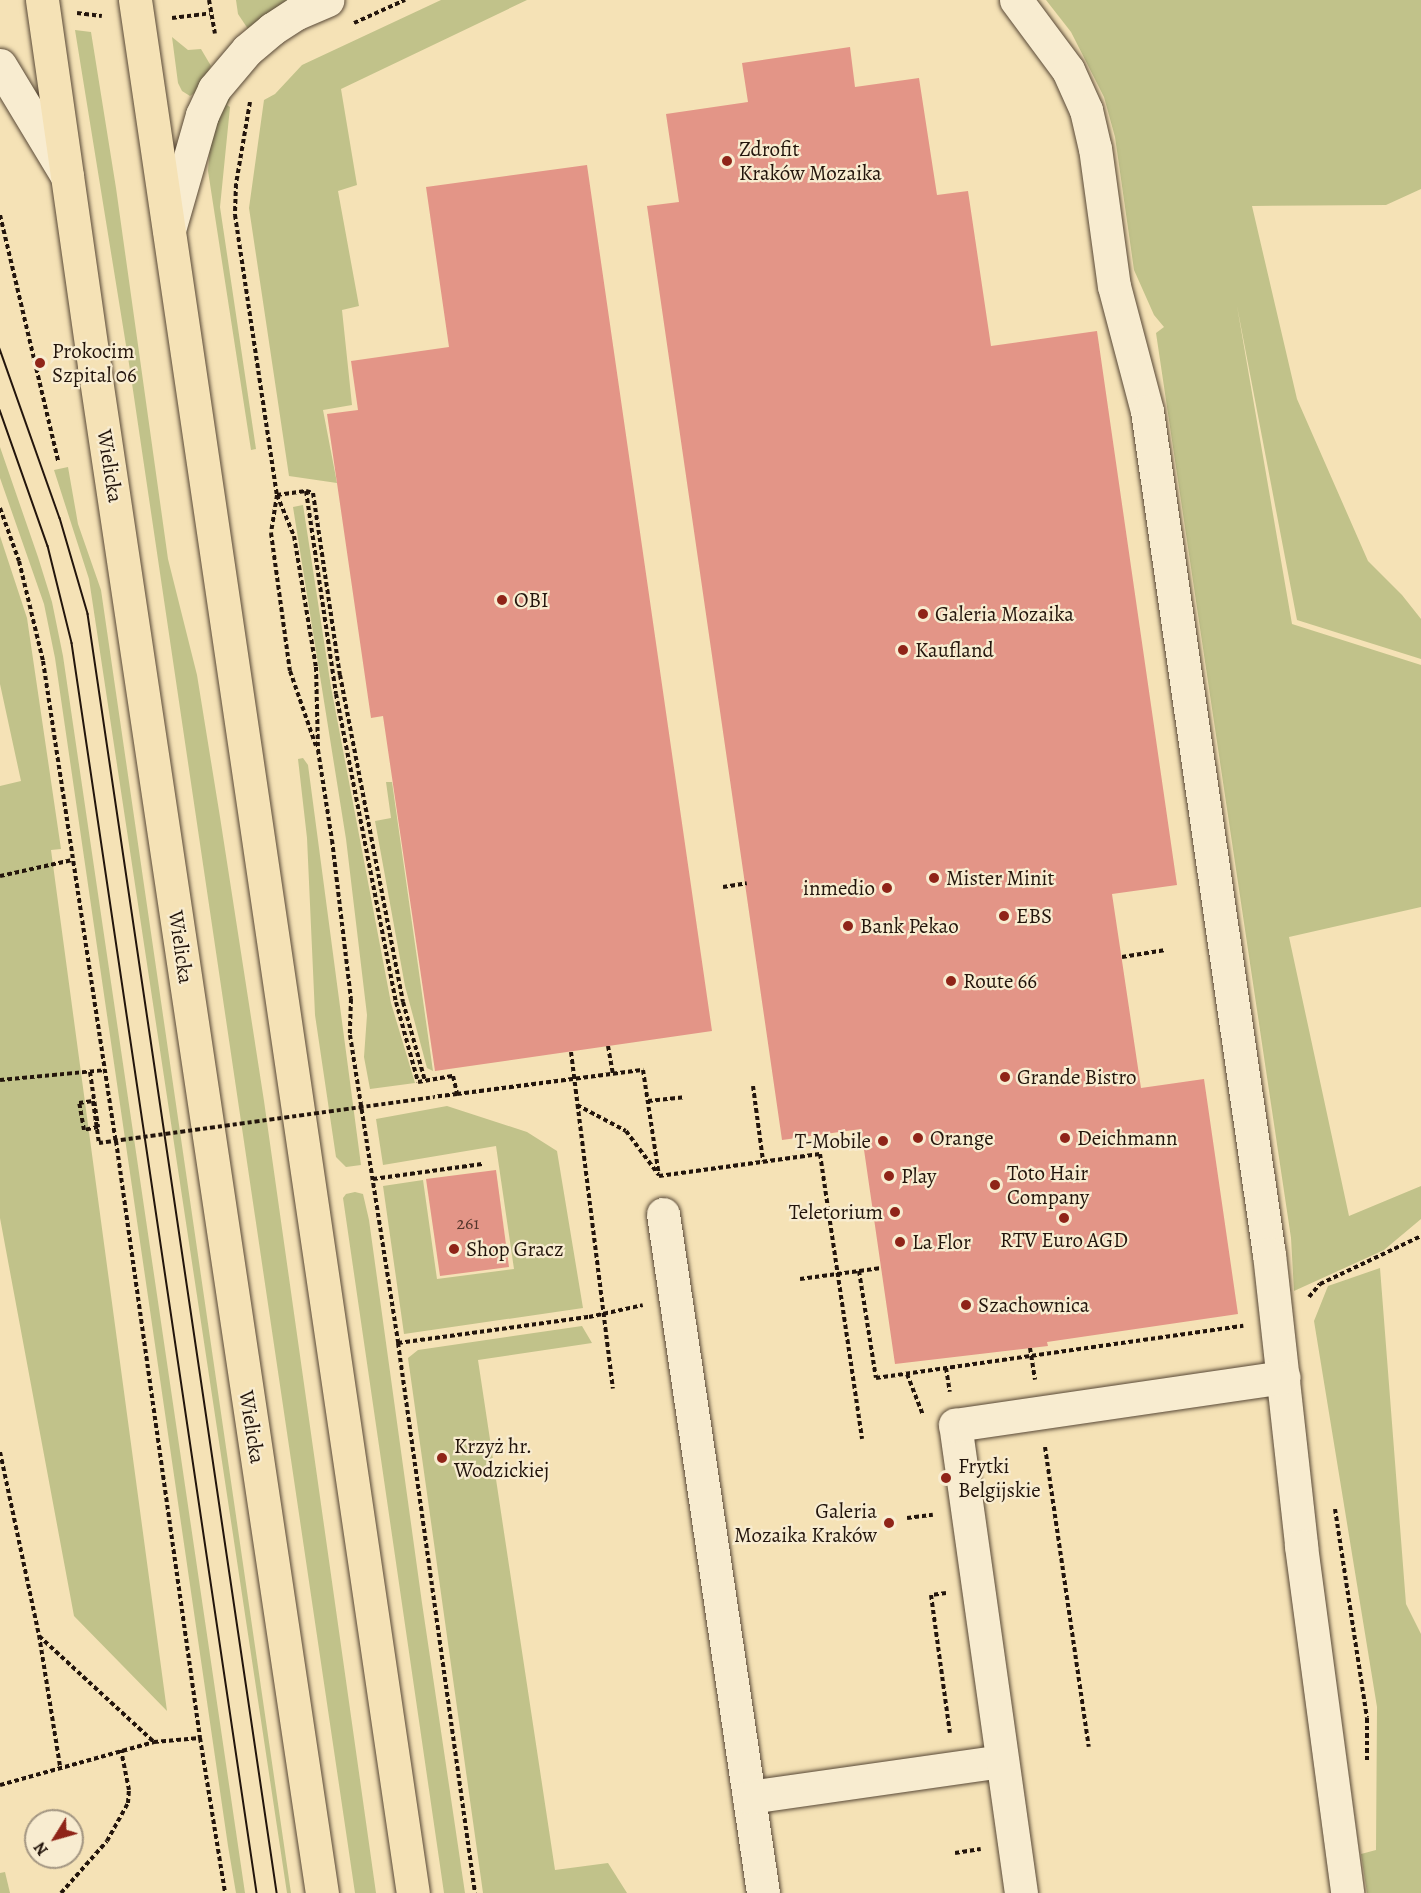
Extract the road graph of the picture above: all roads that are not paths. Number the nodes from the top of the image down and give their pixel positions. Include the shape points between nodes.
1 (42, 0) edge
2 (135, 0) edge
3 (327, 0) edge
4 (1016, 0) edge
5 (0, 65) edge
6 (67, 176) junction
7 (169, 230) junction
8 (663, 1214) road end
9 (1284, 1377) junction
10 (1001, 1761) junction
11 (749, 1797) junction
12 (322, 1893) edge
13 (413, 1893) edge
14 (763, 1893) edge
15 (1021, 1893) edge
16 (1347, 1893) edge

1 - 6 main road, Wielicka
2 - 7 main road
3 - 7 street via 272,29 247,50 214,89 202,115
4 - 9 street via 1068,70 1086,110 1114,286 1147,411
5 - 6 street
6 - 12 main road, Wielicka
7 - 13 main road
8 - 11 street
9 - 10 street via 955,1425
9 - 16 street via 1302,1558
10 - 11 street
10 - 15 street
11 - 14 street

